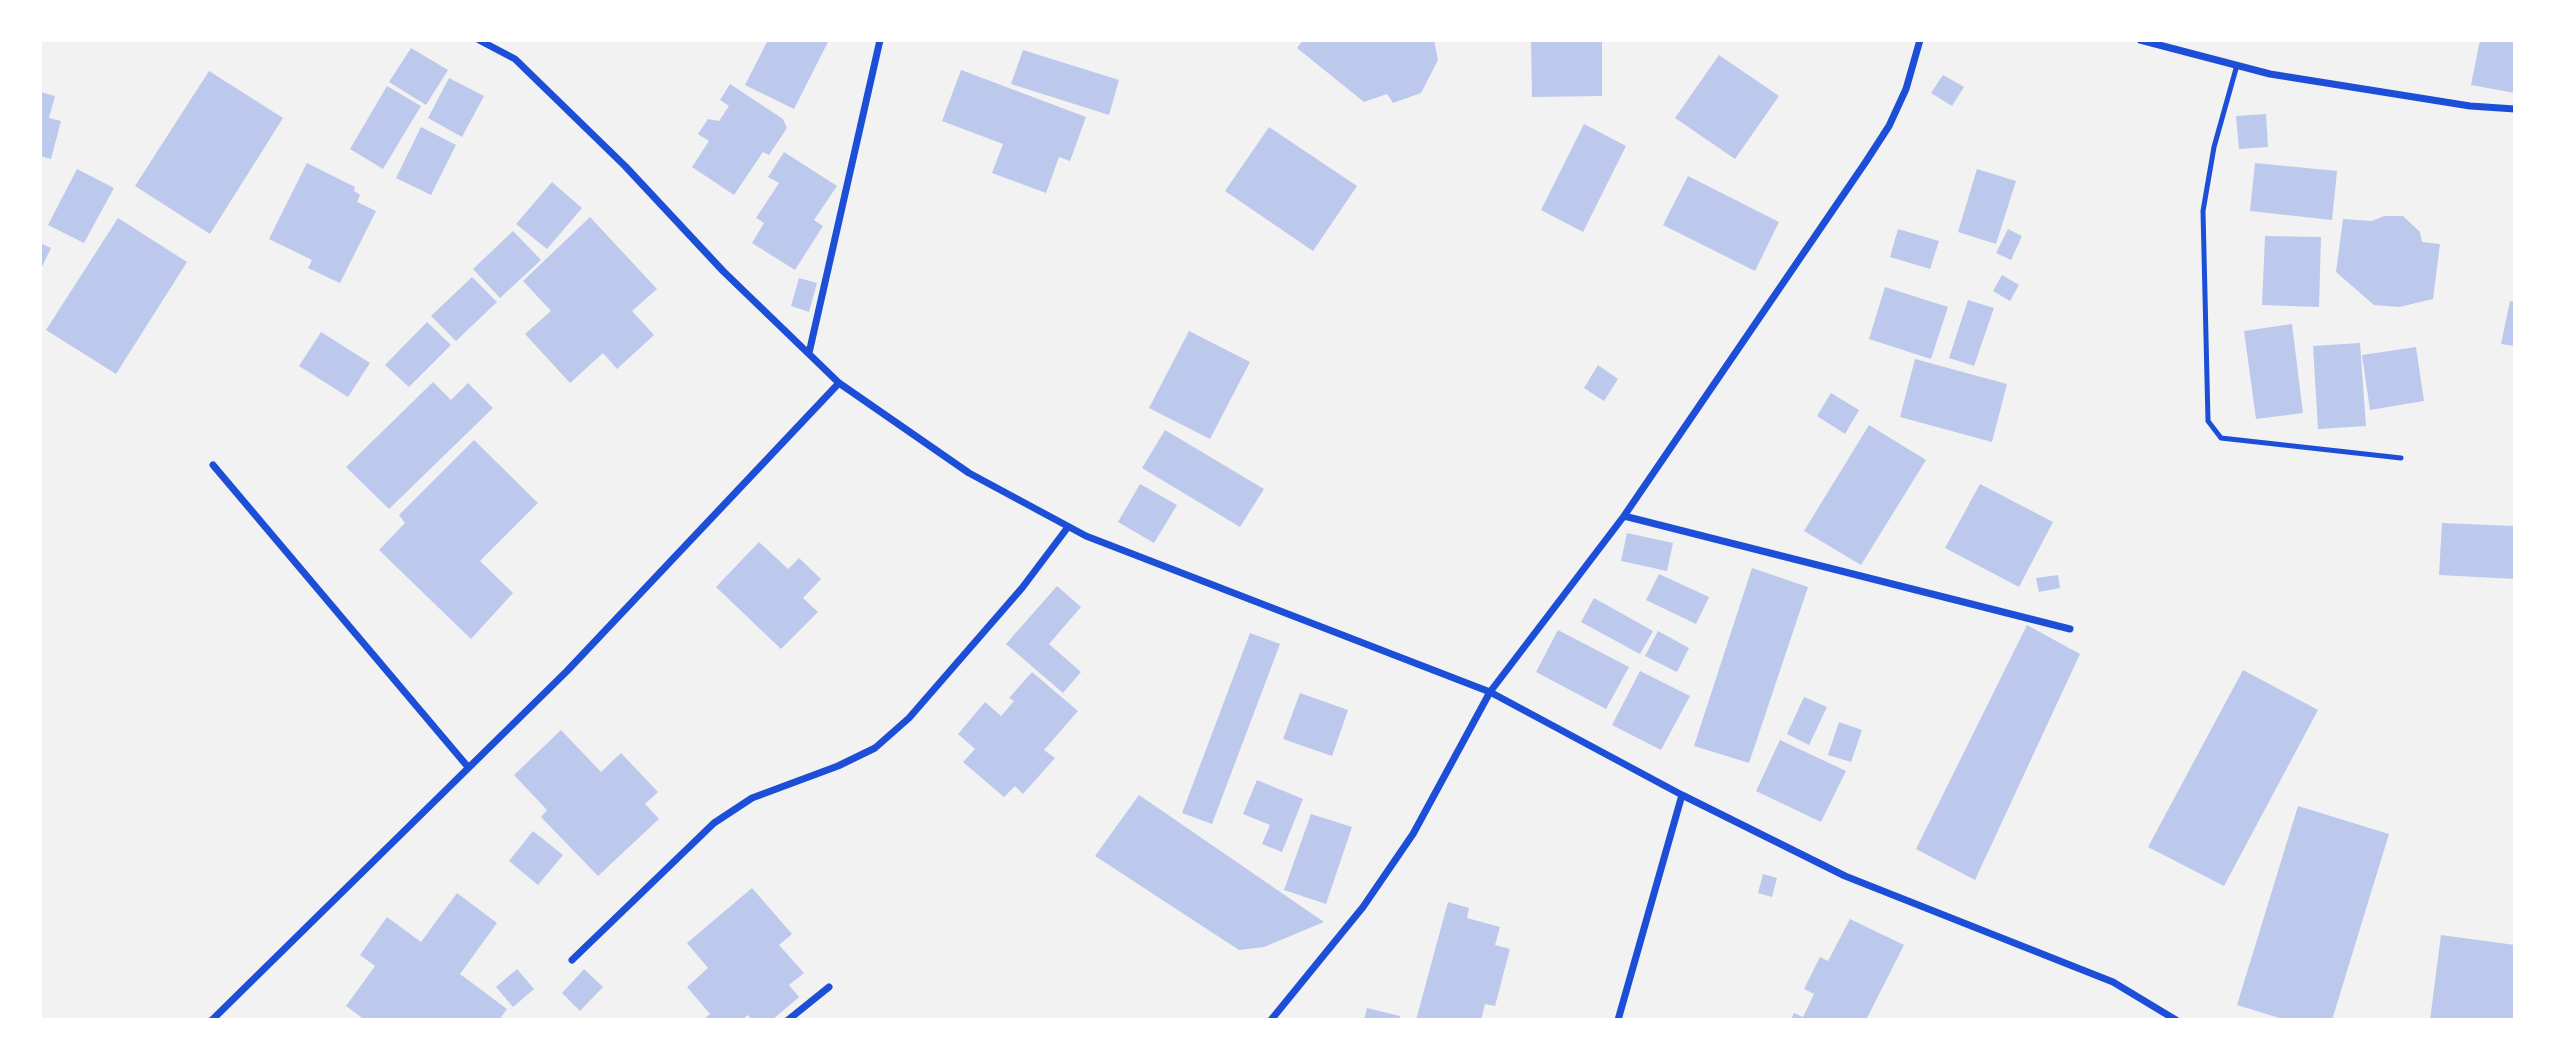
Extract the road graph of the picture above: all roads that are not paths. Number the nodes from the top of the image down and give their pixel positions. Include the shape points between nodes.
1 (479, 40) edge
2 (880, 40) edge
3 (1920, 40) edge
4 (2140, 40) edge
5 (2237, 65) junction
6 (2515, 109) edge
7 (809, 354) junction
8 (839, 383) junction
9 (2400, 458) dead end
10 (213, 465) dead end
11 (1624, 516) junction
12 (1068, 527) junction
13 (2070, 629) dead end
14 (1490, 692) junction
15 (468, 767) junction
16 (1682, 795) junction
17 (572, 960) dead end
18 (829, 988) dead end
19 (212, 1020) edge
20 (788, 1020) edge
21 (1271, 1020) edge
22 (1618, 1020) edge
23 (2176, 1020) edge

1 - 7 street via 514,60
2 - 7 street
3 - 11 street via 1906,89 1871,154
4 - 5 street
5 - 6 street via 2470,106
5 - 9 lane via 2214,147 2203,211 2208,421 2221,438
7 - 8 street
8 - 12 street via 968,473
8 - 15 street via 567,671
10 - 15 street
11 - 13 street
11 - 14 street
12 - 14 street
12 - 17 street via 917,708 875,748 752,798 714,823
14 - 16 street
14 - 21 street via 1413,834 1363,907
15 - 19 street
16 - 22 street
16 - 23 street via 1845,876 2113,982
18 - 20 street

